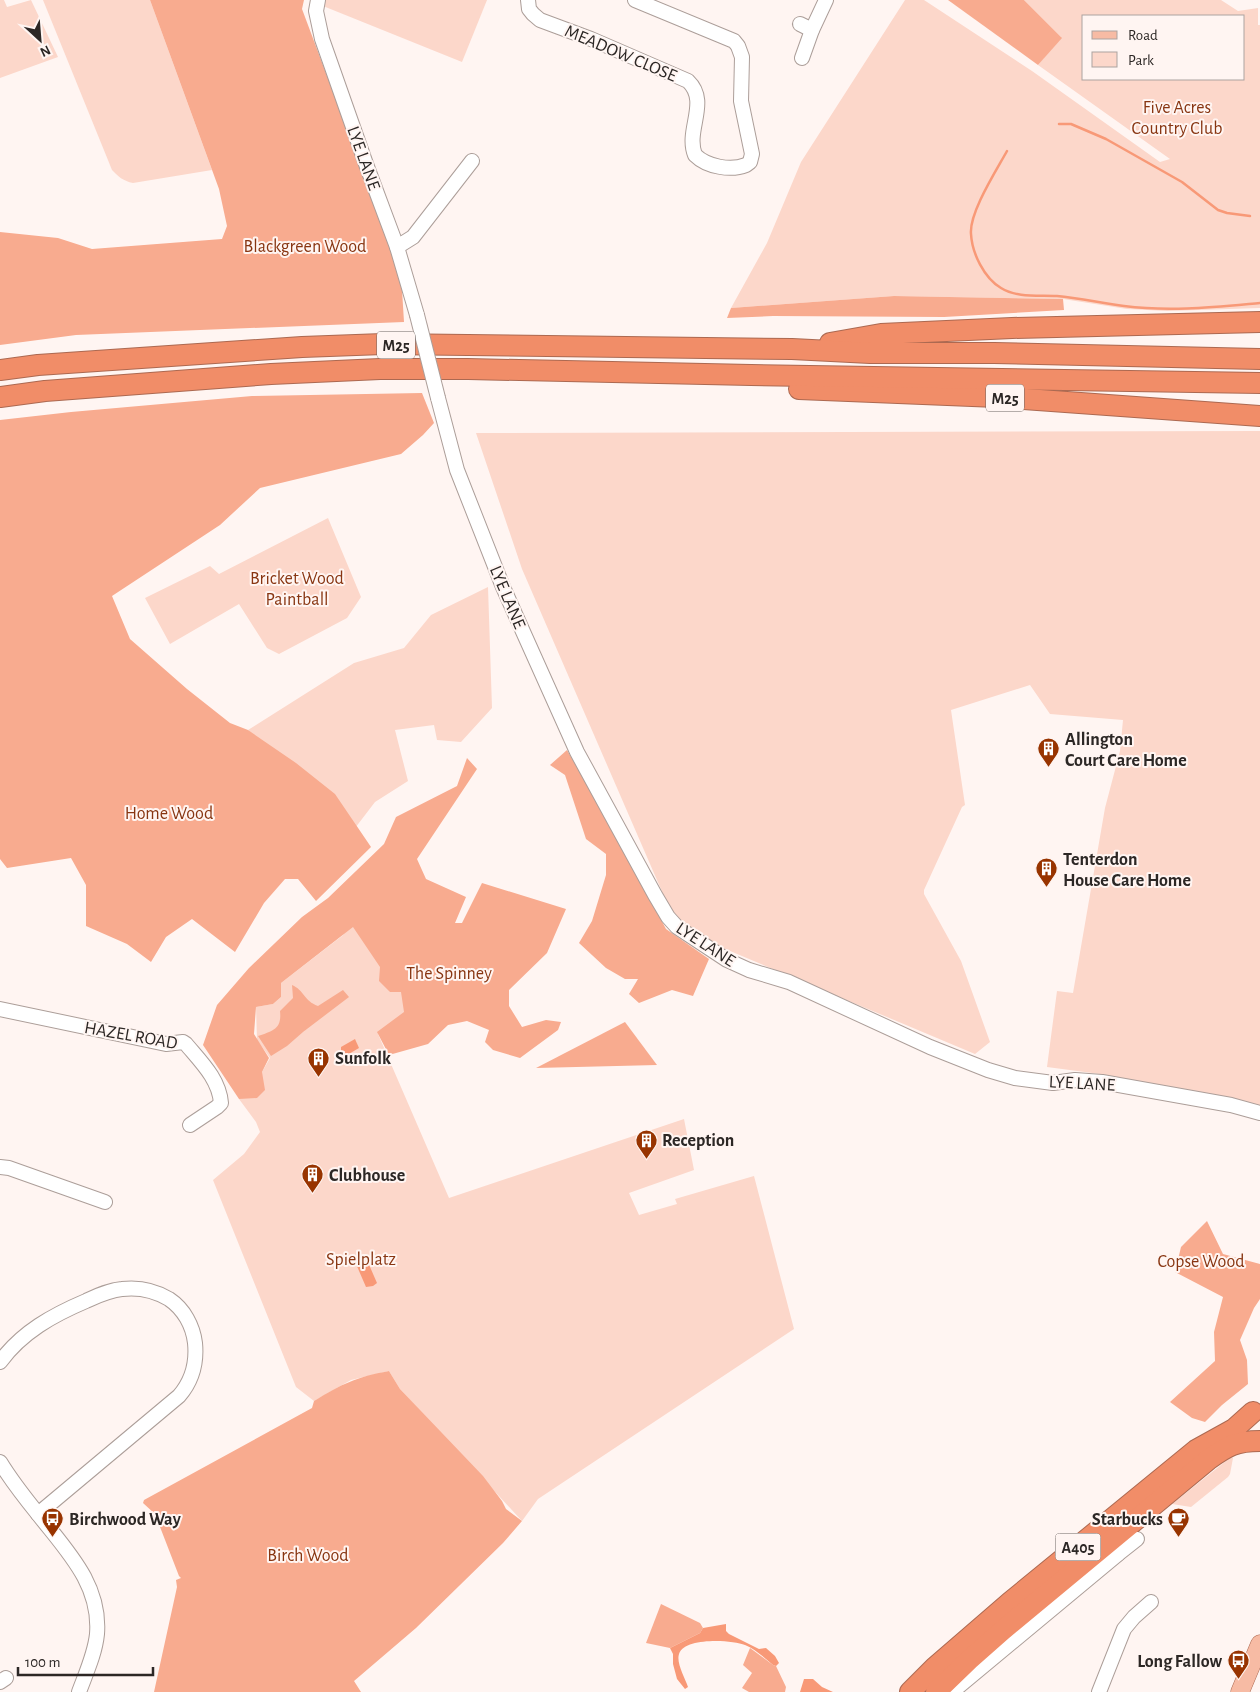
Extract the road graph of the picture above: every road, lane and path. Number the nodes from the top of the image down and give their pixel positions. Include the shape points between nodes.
1 (318, 0) edge
2 (528, 0) edge
3 (635, 0) edge
4 (826, 0) edge
5 (802, 58) dead end
6 (472, 161) dead end
7 (397, 248) junction
8 (1260, 322) edge
9 (792, 349) junction
10 (1260, 359) edge
11 (0, 370) edge
12 (751, 375) junction
13 (1260, 383) edge
14 (0, 398) edge
15 (1260, 416) edge
16 (0, 1009) edge
17 (1260, 1113) edge
18 (190, 1125) dead end
19 (0, 1167) edge
20 (106, 1202) dead end
21 (0, 1362) edge
22 (1256, 1404) edge
23 (1260, 1433) edge
24 (1260, 1442) edge
25 (0, 1462) edge
26 (38, 1514) junction
27 (1130, 1535) junction
28 (1151, 1602) dead end
29 (1260, 1644) edge
30 (1256, 1665) edge
31 (960, 1689) edge
32 (79, 1692) edge
33 (910, 1692) edge
34 (936, 1692) edge
35 (1099, 1692) edge
36 (1240, 1692) edge

1 - 7 street, LYE LANE via 316,11 322,39
2 - 3 street, MEADOW CLOSE via 529,9 540,20 688,81 698,96 692,139 695,155 708,164 718,166 746,165 752,149 741,101 742,56 738,46
4 - 5 street via 806,27
6 - 7 street via 413,237
7 - 17 street, LYE LANE, bridge via 457,470 503,587 577,752 655,895 677,928 742,967 789,982 988,1070 1015,1078 1053,1083 1075,1080 1102,1082
8 - 9 highway, M25 via 880,334
9 - 10 highway, M25
9 - 11 highway, M25 via 384,344 282,348
12 - 13 highway, M25
12 - 14 highway, M25 via 380,369 212,378 45,391
12 - 15 highway, M25 via 793,389 997,397
16 - 18 street, HAZEL ROAD via 166,1044 183,1042 208,1070 217,1086 221,1103
19 - 20 street
21 - 26 street via 38,1325 109,1291 121,1289 146,1289 175,1303 190,1325 194,1338 195,1361 189,1382 179,1396
22 - 23 highway via 1254,1421
22 - 33 highway, A405 via 1239,1426 1196,1450 1009,1603
24 - 27 highway, A405 via 1240,1442 1221,1450
25 - 26 street
26 - 32 street via 80,1567 93,1596 97,1634
27 - 31 street via 1115,1550 1118,1554
27 - 34 highway, A405 via 1003,1630
28 - 35 street via 1124,1629
29 - 30 main road
30 - 36 main road

